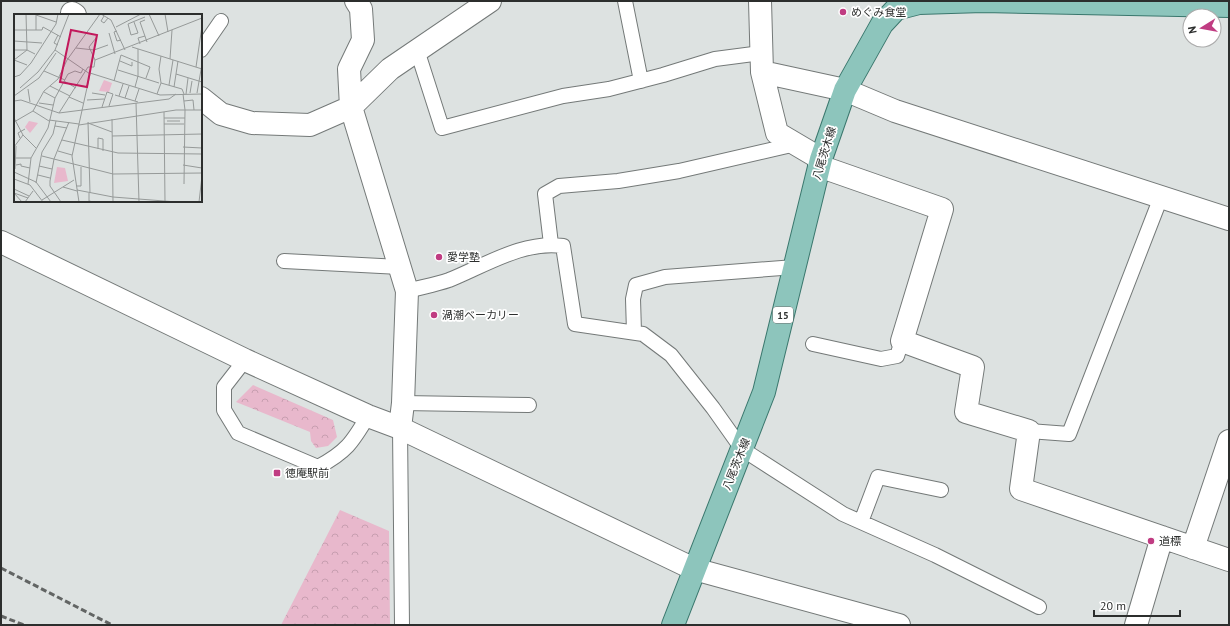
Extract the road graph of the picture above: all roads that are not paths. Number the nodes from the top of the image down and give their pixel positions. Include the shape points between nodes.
1 (356, 1) edge
2 (490, 1) edge
3 (625, 1) edge
4 (760, 1) edge
5 (983, 1) edge
6 (1128, 3) edge
7 (895, 5) edge
8 (1229, 6) edge
9 (221, 21) dead end
10 (202, 49) edge
11 (417, 50) junction
12 (762, 63) junction
13 (641, 81) junction
14 (845, 90) junction
15 (202, 99) edge
16 (350, 107) junction
17 (796, 144) junction
18 (820, 163) junction
19 (1161, 197) junction
20 (1229, 220) edge
21 (1, 242) edge
22 (551, 244) junction
23 (284, 261) dead end
24 (400, 267) junction
25 (795, 267) junction
26 (407, 291) junction
27 (634, 332) junction
28 (902, 341) junction
29 (813, 344) dead end
30 (245, 360) junction
31 (403, 403) junction
32 (529, 405) dead end
33 (368, 416) junction
34 (400, 428) junction
35 (1029, 431) junction
36 (1229, 441) edge
37 (742, 449) junction
38 (941, 490) dead end
39 (861, 522) junction
40 (1162, 537) junction
41 (1193, 548) junction
42 (1229, 560) edge
43 (694, 568) junction
44 (1039, 606) dead end
45 (402, 625) edge
46 (673, 625) edge
47 (899, 625) edge
48 (1136, 625) edge

1 - 16 street via 361,9 363,40 349,69
2 - 11 street
3 - 13 lane
4 - 12 street
5 - 6 main road, 八尾茨木線 / 15
5 - 7 main road, 八尾茨木線 / 15
6 - 8 main road, 八尾茨木線 / 15
7 - 14 main road, 八尾茨木線 / 15
9 - 10 lane
11 - 13 lane via 442,128 563,96
11 - 16 street via 390,68
12 - 13 lane via 716,59
12 - 14 street
12 - 17 street via 777,133
14 - 18 main road, 八尾茨木線 / 15
14 - 19 street via 895,111
15 - 16 street via 221,114 252,123 310,125
16 - 24 street
17 - 18 street
17 - 22 lane via 679,171 618,181 559,186 545,194
18 - 25 main road, 八尾茨木線 / 15
18 - 28 street via 942,209
19 - 20 street
19 - 35 lane via 1069,434
21 - 30 street
22 - 26 lane via 528,249 447,280
22 - 27 lane via 563,246 575,324
23 - 24 lane
24 - 26 street
25 - 27 lane via 665,277 636,285 633,299
25 - 37 main road, 八尾茨木線 / 15 via 764,392
26 - 31 street
27 - 37 lane via 643,334 671,355
28 - 29 lane via 897,356 881,359
28 - 35 street via 973,367 966,412
30 - 33 street
30 - 33 lane via 224,387 224,410 238,433 318,467 337,456 353,442
31 - 32 lane
31 - 34 street
33 - 34 street
34 - 43 street
34 - 45 lane
35 - 40 street via 1021,489
36 - 41 street
37 - 39 lane via 843,514
37 - 43 main road, 八尾茨木線 / 15
38 - 39 lane via 878,477
39 - 44 lane
40 - 41 street
40 - 48 street
41 - 42 street
43 - 46 main road, 八尾茨木線 / 15
43 - 47 street

